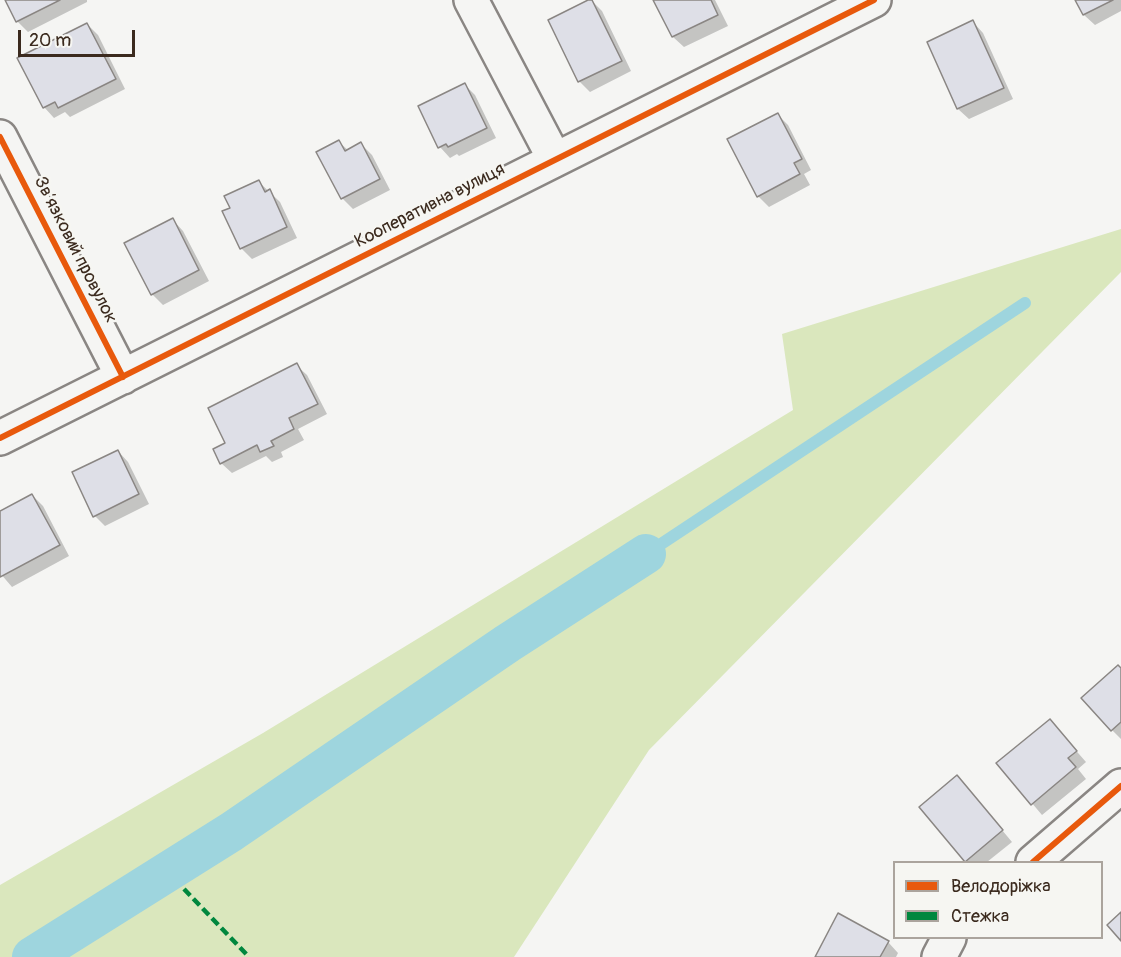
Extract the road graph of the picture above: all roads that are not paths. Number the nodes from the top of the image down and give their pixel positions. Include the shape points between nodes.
1 (471, 0) edge
2 (874, 0) edge
3 (0, 137) edge
4 (555, 160) junction
5 (123, 377) junction
6 (0, 438) edge
7 (1121, 786) edge
8 (1034, 861) edge
9 (948, 939) edge
10 (939, 957) edge

1 - 4 street
2 - 4 street, Кооперативна вулиця
3 - 5 street, Звʼязковий провулок
4 - 5 street, Кооперативна вулиця
5 - 6 street, Кооперативна вулиця
7 - 8 street
9 - 10 street

